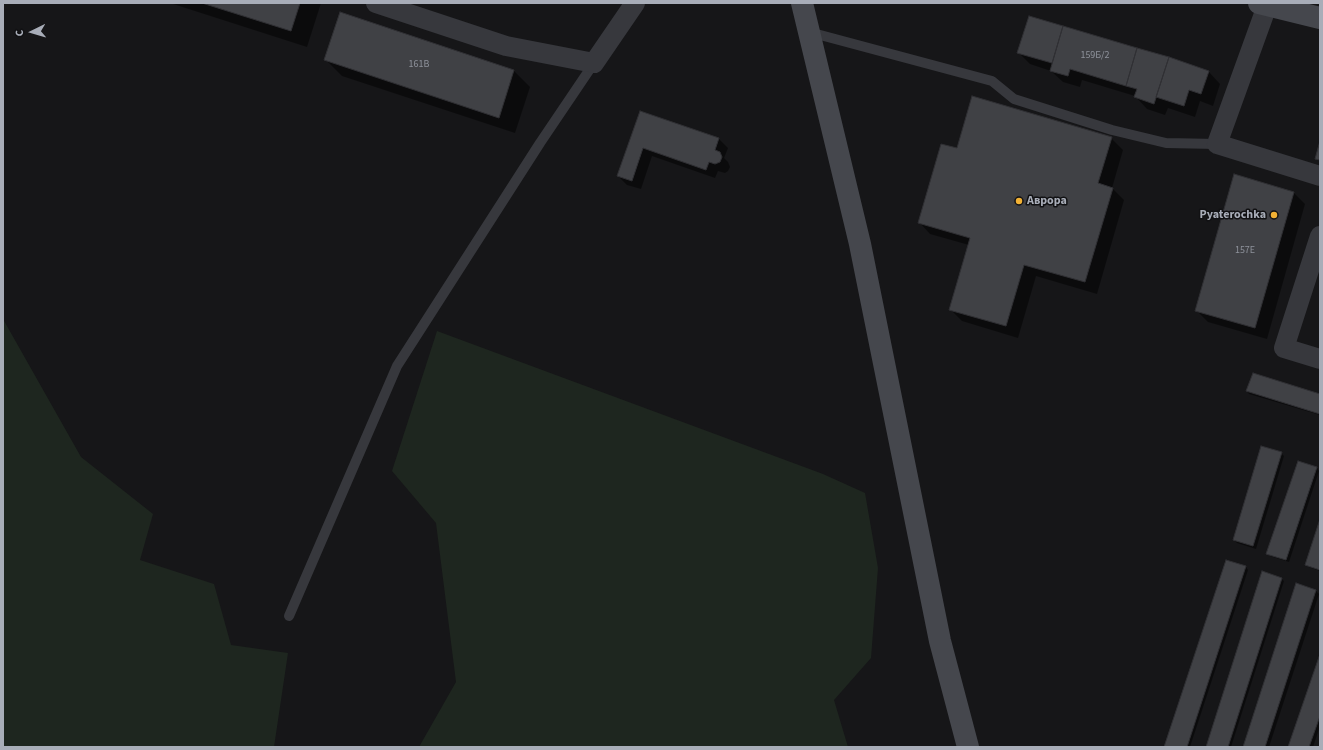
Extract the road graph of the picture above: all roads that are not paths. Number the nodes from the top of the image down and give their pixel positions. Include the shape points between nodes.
1 (376, 3) edge
2 (635, 3) edge
3 (802, 3) edge
4 (1265, 4) edge
5 (1320, 18) edge
6 (809, 32) junction
7 (594, 63) junction
8 (1217, 144) junction
9 (1320, 176) edge
10 (1320, 236) edge
11 (1320, 359) edge
12 (289, 616) dead end
13 (968, 747) edge

1 - 7 street via 506,46
2 - 7 street
3 - 6 street
4 - 5 street
4 - 8 street
6 - 8 lane via 992,81 1014,99 1112,130 1166,144
6 - 13 street via 860,244 940,641
7 - 12 lane via 397,366
8 - 9 street
10 - 11 street via 1284,348

